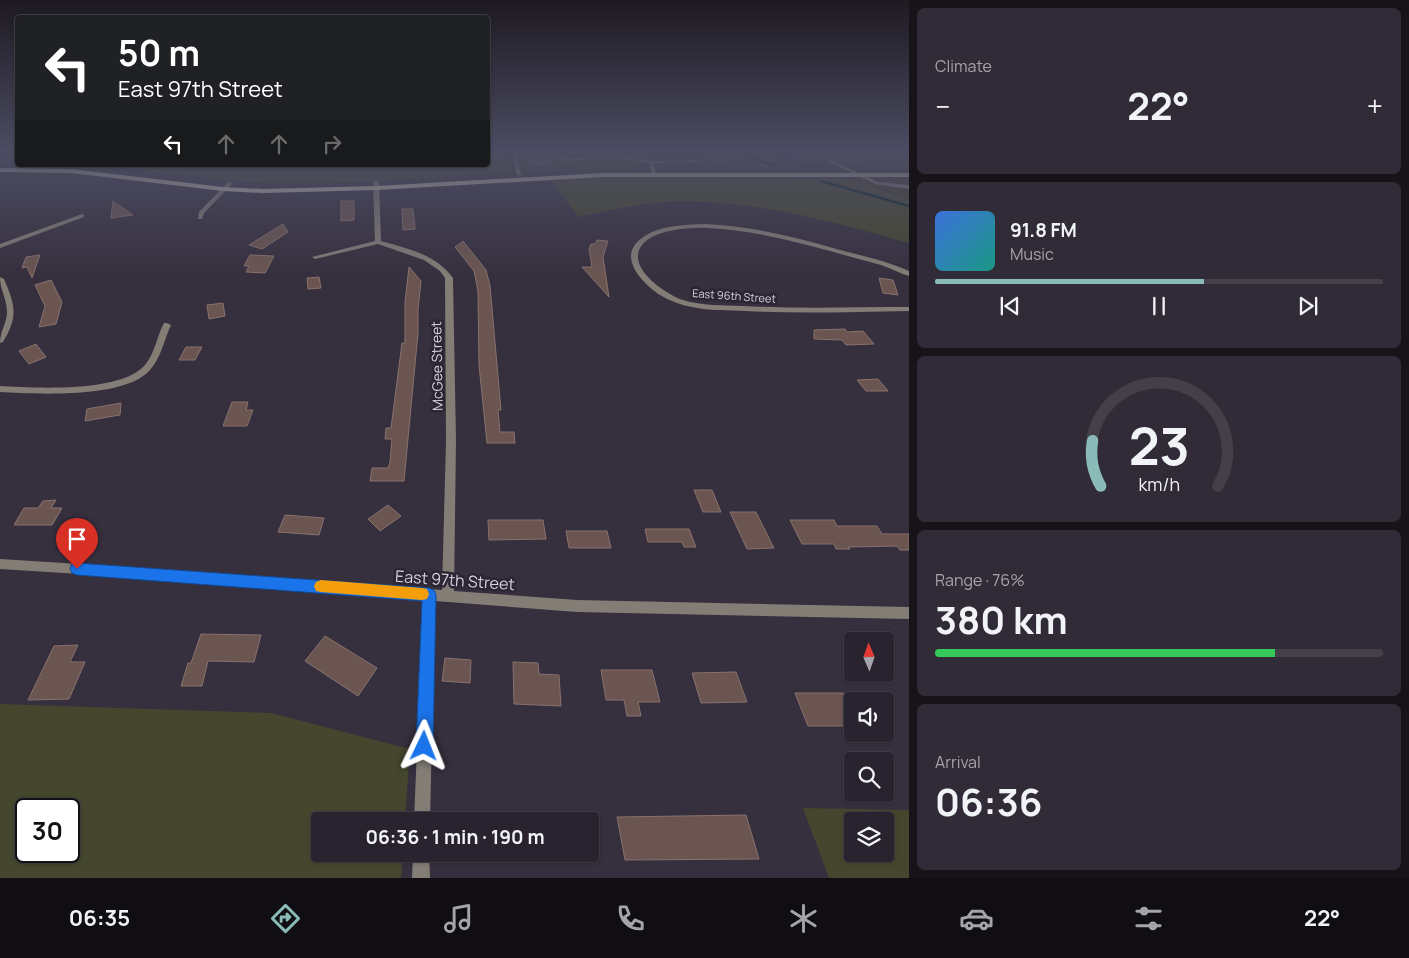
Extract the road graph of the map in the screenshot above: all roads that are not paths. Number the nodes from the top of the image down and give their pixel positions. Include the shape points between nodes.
1 (218, 194) edge
2 (376, 194) edge
3 (82, 216) dead end
4 (200, 218) dead end
5 (378, 242) junction
6 (0, 246) edge
7 (314, 257) dead end
8 (909, 274) edge
9 (0, 279) edge
10 (909, 308) edge
11 (167, 325) dead end
12 (0, 340) edge
13 (0, 389) edge
14 (0, 564) edge
15 (429, 595) junction
16 (448, 596) junction
17 (909, 613) edge
18 (422, 812) edge
19 (421, 862) edge
20 (420, 878) edge

1 - 4 street
2 - 5 street
3 - 6 street
5 - 7 street
5 - 16 street, McGee Street via 430,259 444,268 450,278
8 - 10 street, East 96th Street via 887,264 794,239 708,226 673,228 649,236 635,250 634,257 648,284 664,295 693,305 764,310
9 - 12 street via 12,307 9,326
11 - 13 street via 151,362 142,373 123,383 71,390
14 - 15 street, East 97th Street via 176,574
15 - 16 street, East 97th Street
15 - 18 street
16 - 17 street, East 97th Street via 578,606
19 - 20 street

